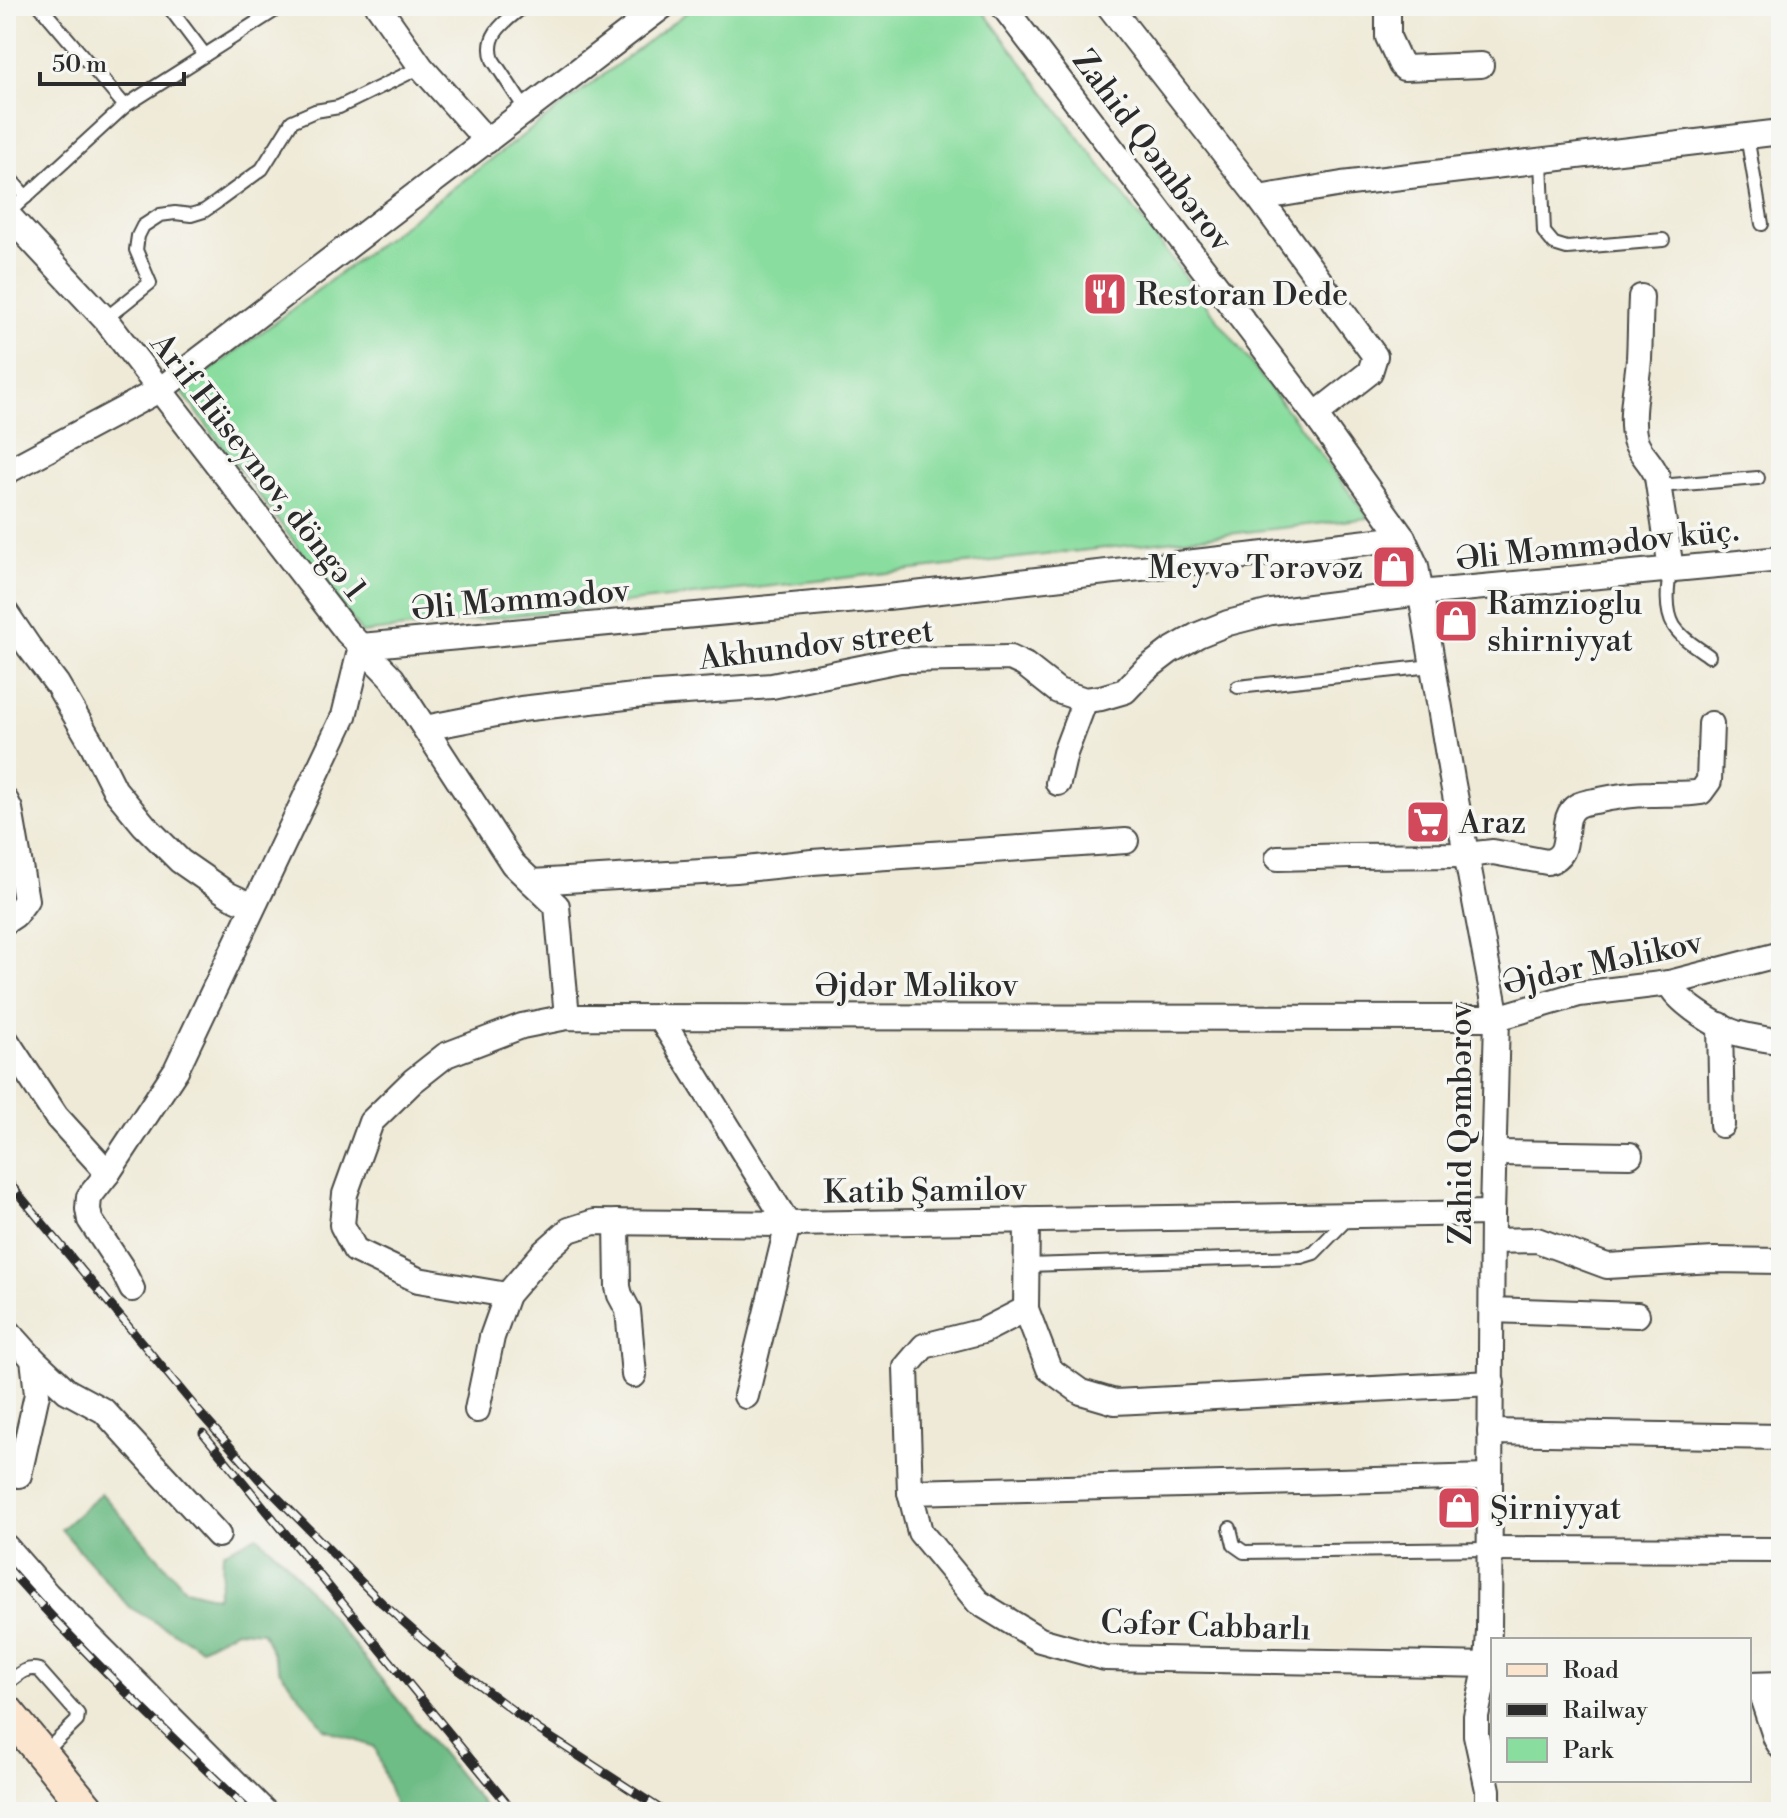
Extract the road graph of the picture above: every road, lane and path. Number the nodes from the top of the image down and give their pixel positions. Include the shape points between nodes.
1 (40, 6) edge
2 (168, 6) edge
3 (282, 6) edge
4 (378, 6) edge
5 (524, 6) edge
6 (663, 6) edge
7 (1003, 6) edge
8 (1109, 6) edge
9 (1388, 6) edge
10 (205, 55) junction
11 (1481, 65) dead end
12 (421, 67) junction
13 (125, 106) junction
14 (526, 110) junction
15 (1781, 132) edge
16 (1747, 136) junction
17 (487, 141) junction
18 (1541, 161) junction
19 (6, 174) edge
20 (26, 197) junction
21 (1259, 198) junction
22 (1762, 224) dead end
23 (10, 225) edge
24 (1663, 240) dead end
25 (1641, 297) dead end
26 (105, 319) junction
27 (161, 389) junction
28 (1315, 415) junction
29 (6, 472) edge
30 (1758, 478) dead end
31 (1659, 486) junction
32 (1403, 538) junction
33 (1781, 559) edge
34 (1671, 569) junction
35 (1420, 593) junction
36 (6, 613) edge
37 (361, 646) junction
38 (1709, 656) dead end
39 (1432, 666) junction
40 (1238, 687) dead end
41 (1085, 700) junction
42 (1711, 724) dead end
43 (425, 728) junction
44 (1058, 783) dead end
45 (6, 801) edge
46 (1126, 841) dead end
47 (1466, 855) junction
48 (1278, 858) dead end
49 (532, 882) junction
50 (253, 906) junction
51 (6, 921) edge
52 (1781, 954) edge
53 (1669, 983) junction
54 (659, 1016) junction
55 (567, 1017) junction
56 (1497, 1018) junction
57 (1720, 1025) junction
58 (6, 1040) edge
59 (1781, 1042) edge
60 (1722, 1125) dead end
61 (1494, 1153) junction
62 (1630, 1155) dead end
63 (108, 1173) junction
64 (1492, 1213) junction
65 (1351, 1215) junction
66 (1027, 1220) junction
67 (617, 1222) junction
68 (788, 1224) junction
69 (1492, 1241) junction
70 (1781, 1261) edge
71 (1026, 1265) junction
72 (132, 1289) dead end
73 (507, 1295) junction
74 (1026, 1309) junction
75 (1492, 1310) junction
76 (1637, 1315) dead end
77 (6, 1329) edge
78 (33, 1359) junction
79 (634, 1375) dead end
80 (1492, 1383) junction
81 (746, 1396) dead end
82 (477, 1410) dead end
83 (1490, 1432) junction
84 (1781, 1437) edge
85 (19, 1475) dead end
86 (1490, 1477) junction
87 (910, 1492) junction
88 (1230, 1528) dead end
89 (218, 1535) dead end
90 (6, 1547) edge
91 (1490, 1549) junction
92 (1781, 1550) edge
93 (1490, 1665) edge
94 (6, 1684) edge
95 (1763, 1685) edge
96 (6, 1710) edge
97 (1781, 1747) edge
98 (43, 1754) junction
99 (90, 1812) edge
100 (265, 1812) edge
101 (1489, 1812) edge
102 (1504, 1812) edge

1 - 13 lane
2 - 10 lane
3 - 10 lane
4 - 12 street
5 - 14 lane via 491,38 490,51
6 - 14 street
7 - 28 street, Zahid Qəmbərov
8 - 21 street
9 - 11 street via 1388,37 1404,68
10 - 13 lane
12 - 17 street
12 - 26 lane via 339,107 292,121 262,169 204,211 160,215 143,226 136,250 150,283
13 - 20 lane
14 - 17 street
15 - 16 street
16 - 18 street
16 - 22 lane
17 - 27 street
18 - 21 street
18 - 24 lane via 1544,232 1554,244 1567,248
19 - 20 lane
20 - 23 lane
21 - 28 street via 1375,356 1370,372
23 - 26 street, Arif Hüseynov, döngə 1
25 - 31 street via 1633,426 1636,443 1655,470
26 - 27 street, Arif Hüseynov, döngə 1
27 - 29 street
27 - 37 street, Arif Hüseynov, döngə 1
28 - 32 street, Zahid Qəmbərov
30 - 31 lane
31 - 34 street
32 - 35 street, Zahid Qəmbərov via 1416,566
32 - 37 street, Əli Məmmədov via 893,596
33 - 34 street, Əli Məmmədov küç.
34 - 35 street, Əli Məmmədov küç.
34 - 38 lane via 1666,590 1673,625
35 - 39 street, Zahid Qəmbərov
35 - 41 street via 1271,612 1228,623 1170,651 1125,691
36 - 50 street via 57,684 115,790 144,825 180,861
37 - 43 street, Arif Hüseynov, döngə 1 via 392,678
37 - 50 street via 344,716
39 - 40 lane
39 - 47 street, Zahid Qəmbərov
41 - 43 street, Akhundov street via 1058,691 1010,658 900,660 772,686 521,709
41 - 44 street
42 - 47 street via 1709,781 1701,792 1580,804 1569,815 1564,850 1553,861 1493,852
43 - 49 street, Arif Hüseynov, döngə 1 via 513,864
45 - 51 street via 26,900
46 - 49 street
47 - 48 street
47 - 56 street, Zahid Qəmbərov
49 - 55 street, Arif Hüseynov, döngə 1 via 557,906
50 - 63 street via 176,1070
52 - 53 street, Əjdər Məlikov
53 - 56 street, Əjdər Məlikov via 1579,994
53 - 57 street via 1677,996
54 - 55 street, Əjdər Məlikov
54 - 56 street, Əjdər Məlikov
54 - 68 street
55 - 73 street, Əjdər Məlikov via 522,1026 446,1055 424,1072 371,1122 345,1194 342,1225 355,1250 418,1280
56 - 61 street, Zahid Qəmbərov
57 - 59 street
57 - 60 street
58 - 63 street via 56,1116
61 - 62 street
61 - 64 street, Zahid Qəmbərov
63 - 72 street via 89,1197 90,1220
64 - 65 street, Katib Şamilov
64 - 69 street, Zahid Qəmbərov
65 - 66 street, Katib Şamilov
65 - 71 lane via 1314,1253 1301,1257
66 - 68 street, Katib Şamilov
66 - 71 street
67 - 68 street, Katib Şamilov
67 - 73 street, Katib Şamilov via 569,1230
67 - 79 street via 618,1287 628,1310
68 - 81 street
69 - 70 street via 1537,1240 1607,1266
69 - 75 street, Zahid Qəmbərov
71 - 74 street
73 - 82 street, Katib Şamilov
74 - 80 street via 1049,1369 1081,1392 1115,1402
74 - 87 street, Cəfər Cabbarlı via 983,1331 924,1346 906,1367
75 - 76 street
75 - 80 street, Zahid Qəmbərov
77 - 78 street
78 - 85 street via 37,1394
78 - 89 street via 67,1391 104,1411
80 - 83 street, Zahid Qəmbərov
83 - 84 street
83 - 86 street, Zahid Qəmbərov
86 - 87 street
86 - 91 street, Zahid Qəmbərov
87 - 93 street, Cəfər Cabbarlı via 920,1532 978,1602 1040,1640 1105,1658
88 - 91 lane via 1234,1545 1244,1552
90 - 100 street
91 - 92 street
91 - 93 street, Zahid Qəmbərov
93 - 101 street, Zahid Qəmbərov via 1476,1716
94 - 98 lane via 23,1671 39,1670 78,1714
95 - 97 street
96 - 98 main road
98 - 99 main road
101 - 102 street

